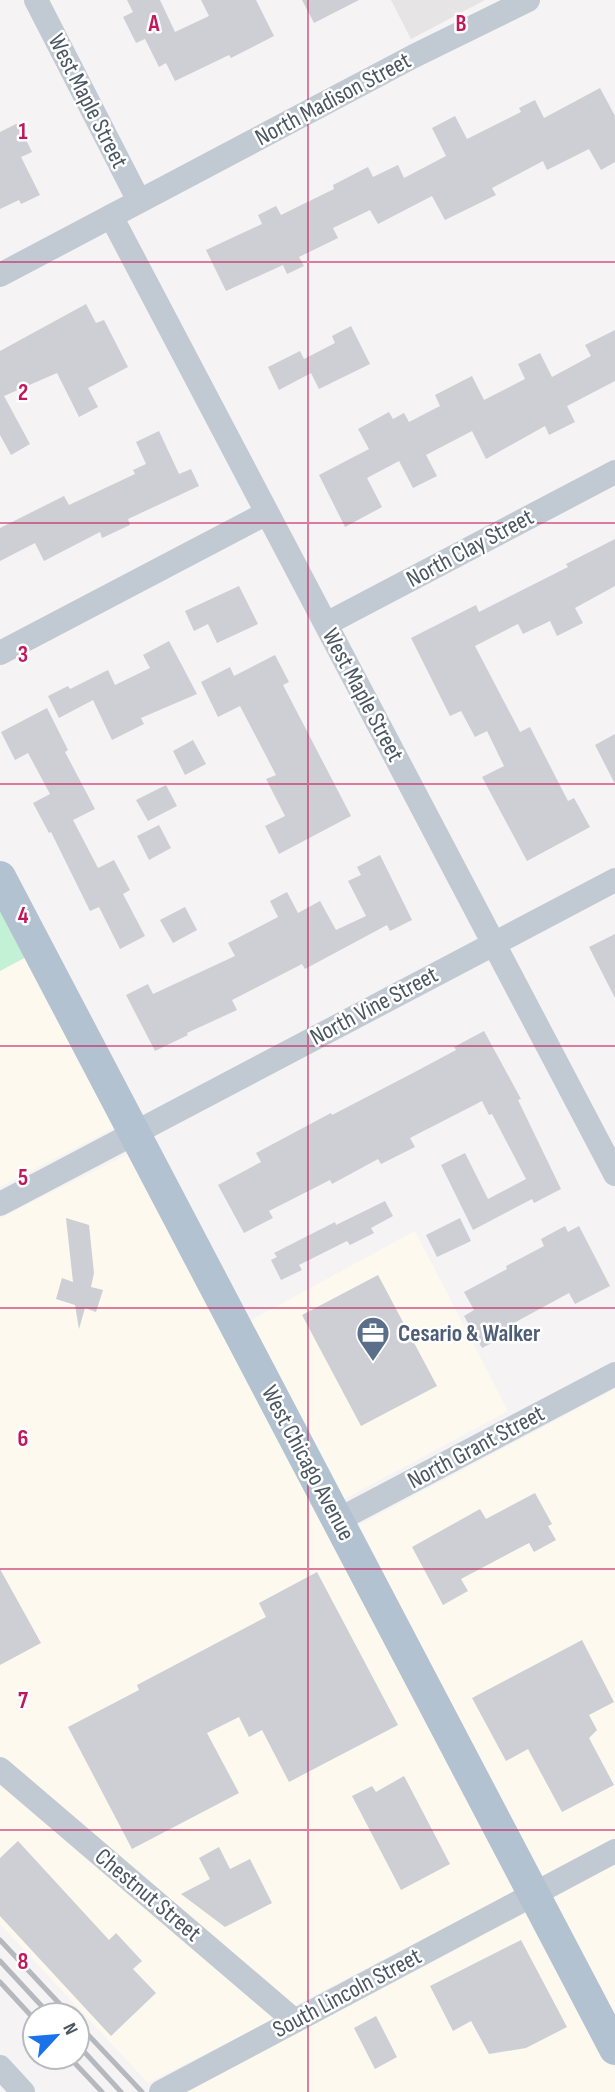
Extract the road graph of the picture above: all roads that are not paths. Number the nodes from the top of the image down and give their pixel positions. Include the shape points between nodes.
1 (36, 0) edge
2 (528, 0) edge
3 (139, 201) junction
4 (111, 216) junction
5 (0, 275) edge
6 (615, 472) edge
7 (267, 513) junction
8 (326, 624) junction
9 (0, 653) edge
10 (0, 877) edge
11 (615, 880) edge
12 (494, 944) junction
13 (134, 1133) junction
14 (615, 1174) edge
15 (0, 1204) edge
16 (615, 1374) edge
17 (338, 1520) junction
18 (0, 1769) edge
19 (615, 1851) edge
20 (534, 1894) junction
21 (295, 2021) junction
22 (615, 2049) edge
23 (0, 2067) edge
24 (23, 2092) edge
25 (160, 2092) edge

1 - 3 street, West Maple Street
2 - 3 street, North Madison Street
3 - 4 street, North Madison Street
4 - 5 street
4 - 7 street, West Maple Street
6 - 8 street, North Clay Street
7 - 8 street, West Maple Street
7 - 9 street
8 - 12 street, West Maple Street
10 - 13 main road, West Chicago Avenue
11 - 12 street, North Vine Street
12 - 13 street, North Vine Street
12 - 14 street, West Maple Street
13 - 15 street, North Vine Street
13 - 17 main road, West Chicago Avenue
16 - 17 street, North Grant Street
17 - 20 main road, West Chicago Avenue
18 - 21 street, Chestnut Street
19 - 20 street, South Lincoln Street
20 - 21 street, South Lincoln Street
20 - 22 main road, West Chicago Avenue
21 - 25 street, South Lincoln Street
23 - 24 street

